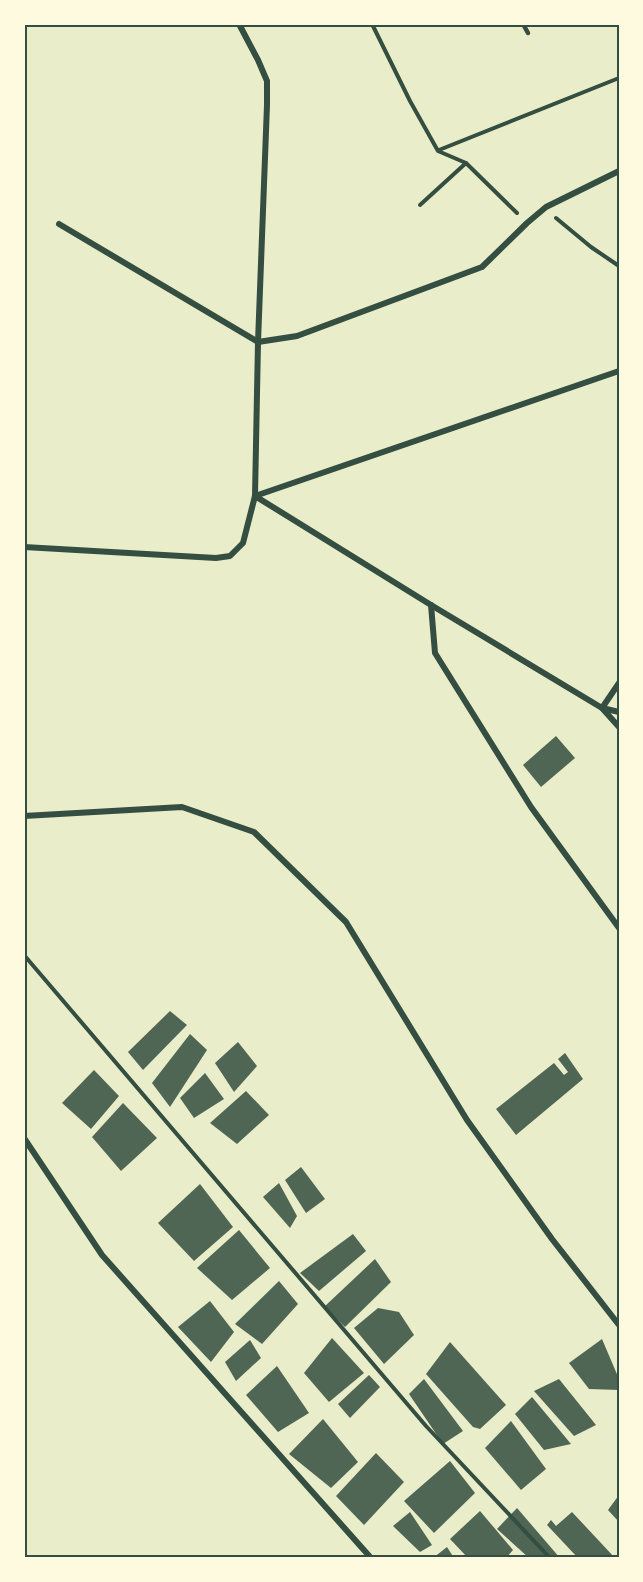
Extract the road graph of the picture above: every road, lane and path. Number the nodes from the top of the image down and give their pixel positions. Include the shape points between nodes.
1 (239, 24) edge
2 (372, 24) edge
3 (523, 24) edge
4 (528, 33) dead end
5 (619, 78) edge
6 (438, 151) junction
7 (466, 164) junction
8 (619, 171) edge
9 (420, 205) dead end
10 (527, 223) junction
11 (59, 224) dead end
12 (619, 266) edge
13 (258, 342) junction
14 (619, 371) edge
15 (255, 496) junction
16 (24, 547) edge
17 (431, 605) junction
18 (619, 683) edge
19 (602, 708) junction
20 (619, 712) edge
21 (619, 727) edge
22 (24, 816) edge
23 (619, 928) edge
24 (24, 955) edge
25 (24, 1138) edge
26 (619, 1325) edge
27 (371, 1558) edge
28 (550, 1558) edge

1 - 13 street via 267,81
2 - 6 path
3 - 4 lane
5 - 6 path
6 - 7 path
7 - 9 path
7 - 10 path
8 - 10 street via 546,207
10 - 12 path via 556,218
10 - 13 street via 482,267 297,336
11 - 13 street
13 - 15 street
14 - 15 street
15 - 16 street via 243,543 230,556
15 - 17 street
17 - 19 street
17 - 23 street via 435,653 531,807
18 - 19 street
19 - 20 street
19 - 21 street
22 - 26 street via 182,807 254,832 346,922 466,1120
24 - 28 path via 426,1426
25 - 27 street via 102,1255

